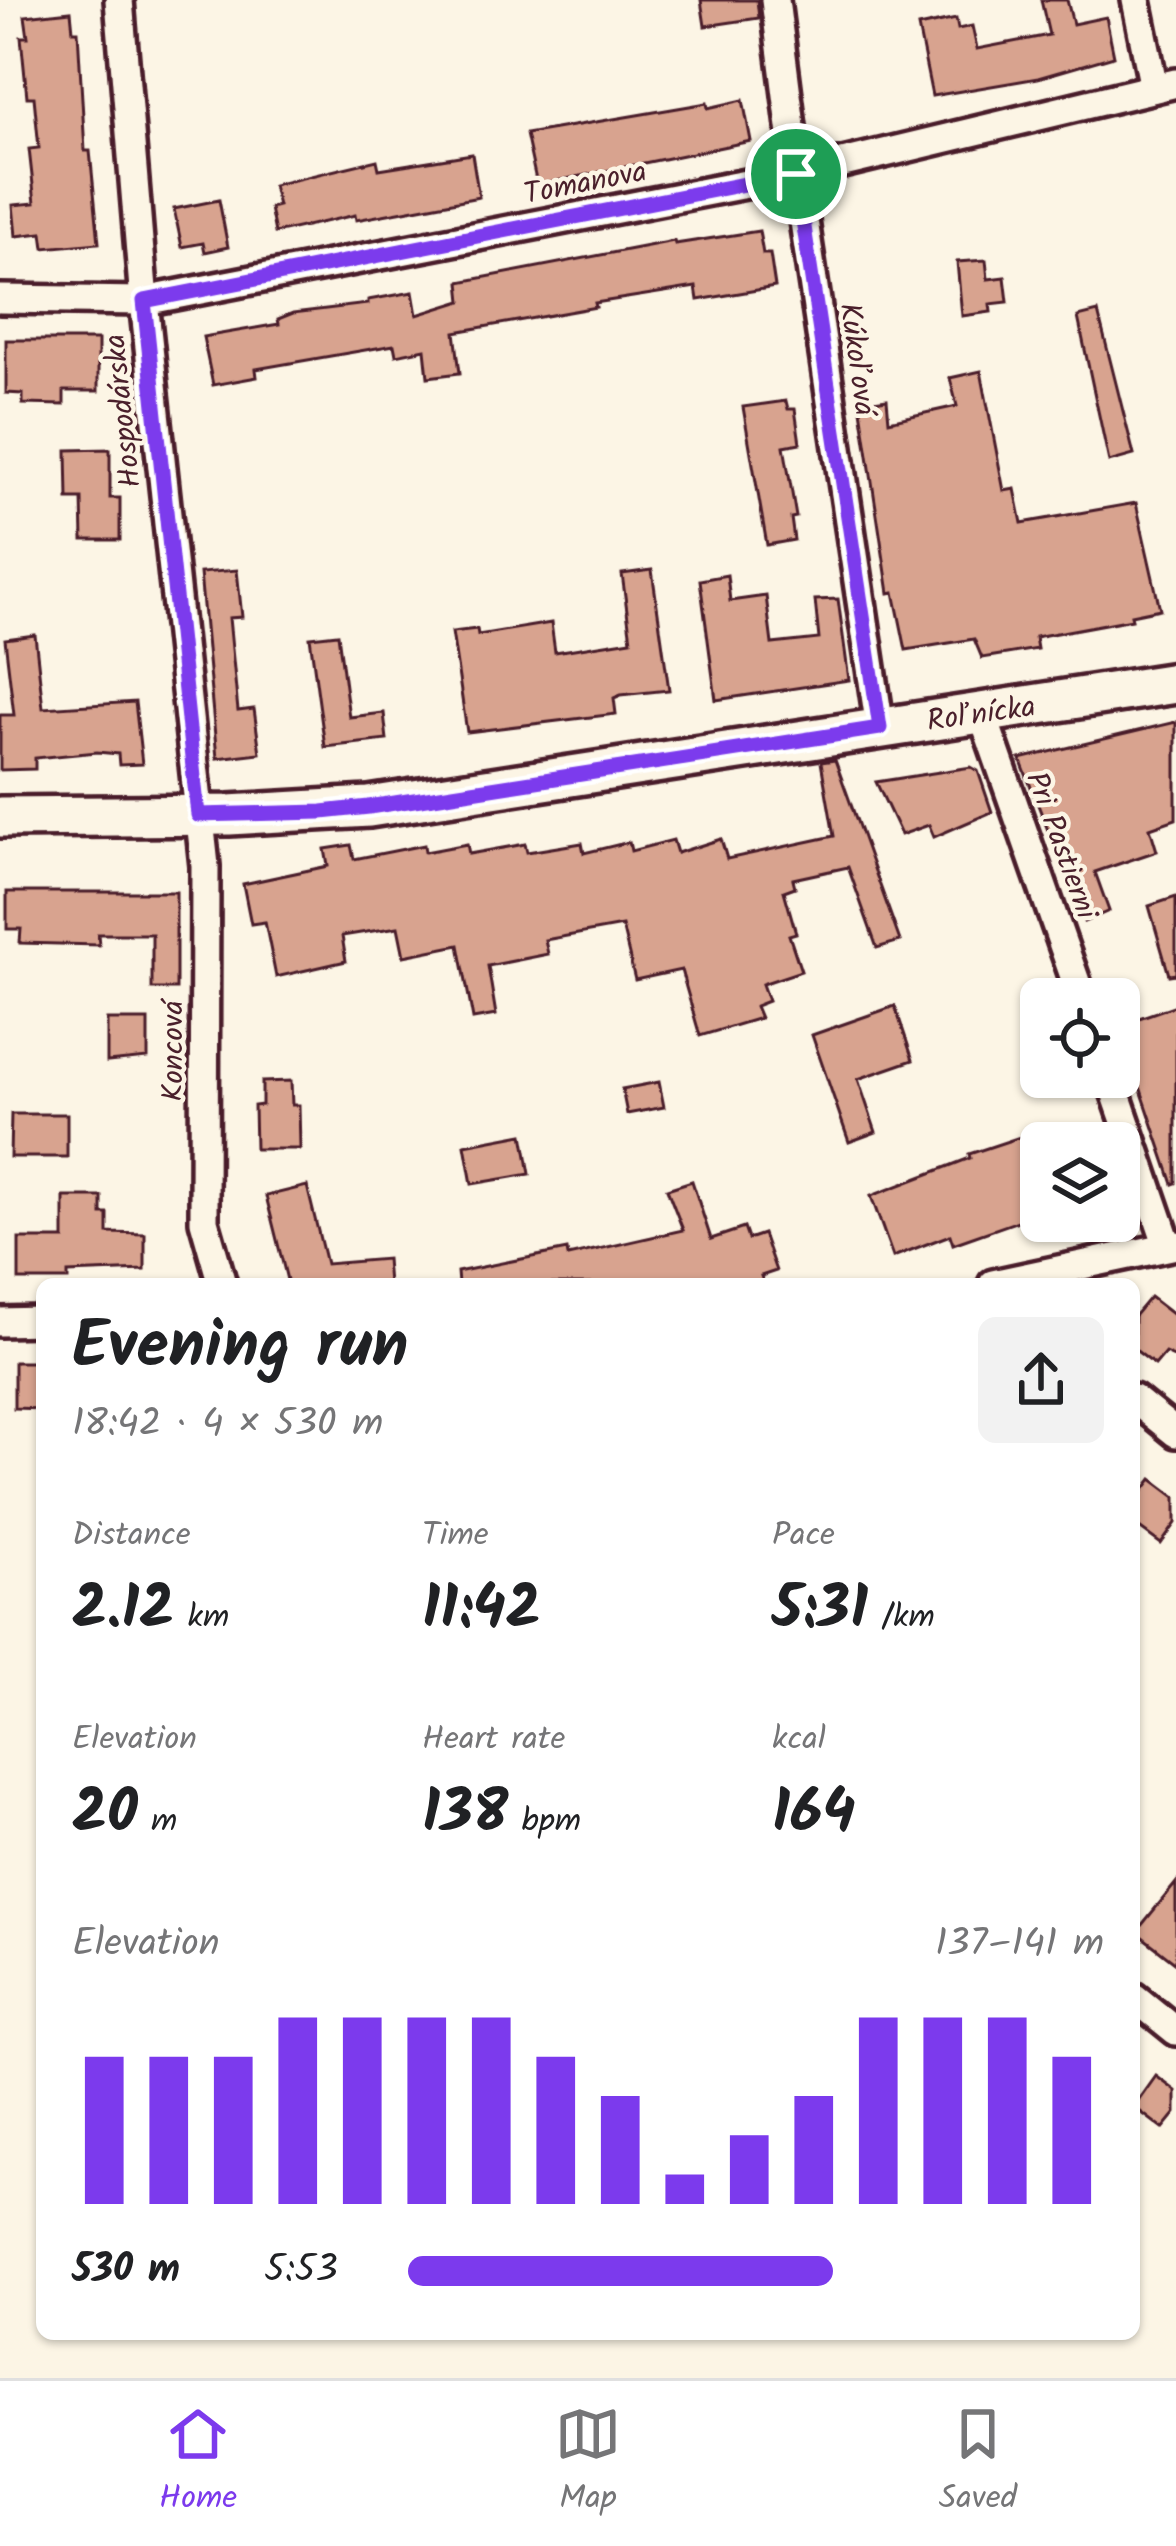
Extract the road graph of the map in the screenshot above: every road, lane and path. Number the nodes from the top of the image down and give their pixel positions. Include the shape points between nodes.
1 (119, 0) edge
2 (775, 0) edge
3 (1136, 0) edge
4 (1165, 86) edge
5 (796, 174) junction
6 (0, 298) edge
7 (144, 301) junction
8 (1176, 683) edge
9 (982, 713) junction
10 (880, 728) junction
11 (198, 815) junction
12 (0, 817) edge
13 (1075, 978) edge
14 (1118, 1098) edge
15 (1172, 1245) edge
16 (220, 1278) edge
17 (1021, 1278) edge
18 (0, 1322) edge
19 (36, 1322) edge
20 (1140, 1404) edge
21 (1176, 1432) edge
22 (1140, 2002) edge
23 (1176, 2031) edge

1 - 7 street, Hospodárska
2 - 5 street, Kúkoľová
3 - 4 street
4 - 5 street, Tomanova
5 - 7 street, Tomanova
5 - 10 street, Kúkoľová
6 - 7 street, Tomanova
7 - 11 street, Hospodárska
8 - 9 street, Roľnícka
9 - 10 street, Roľnícka
9 - 13 street, Pri Pastierni
10 - 11 street, Roľnícka via 369,807
11 - 12 street, Roľnícka
11 - 16 street, Koncová via 205,866 204,1221
14 - 15 street
15 - 17 street
18 - 19 street
20 - 21 street
22 - 23 street

